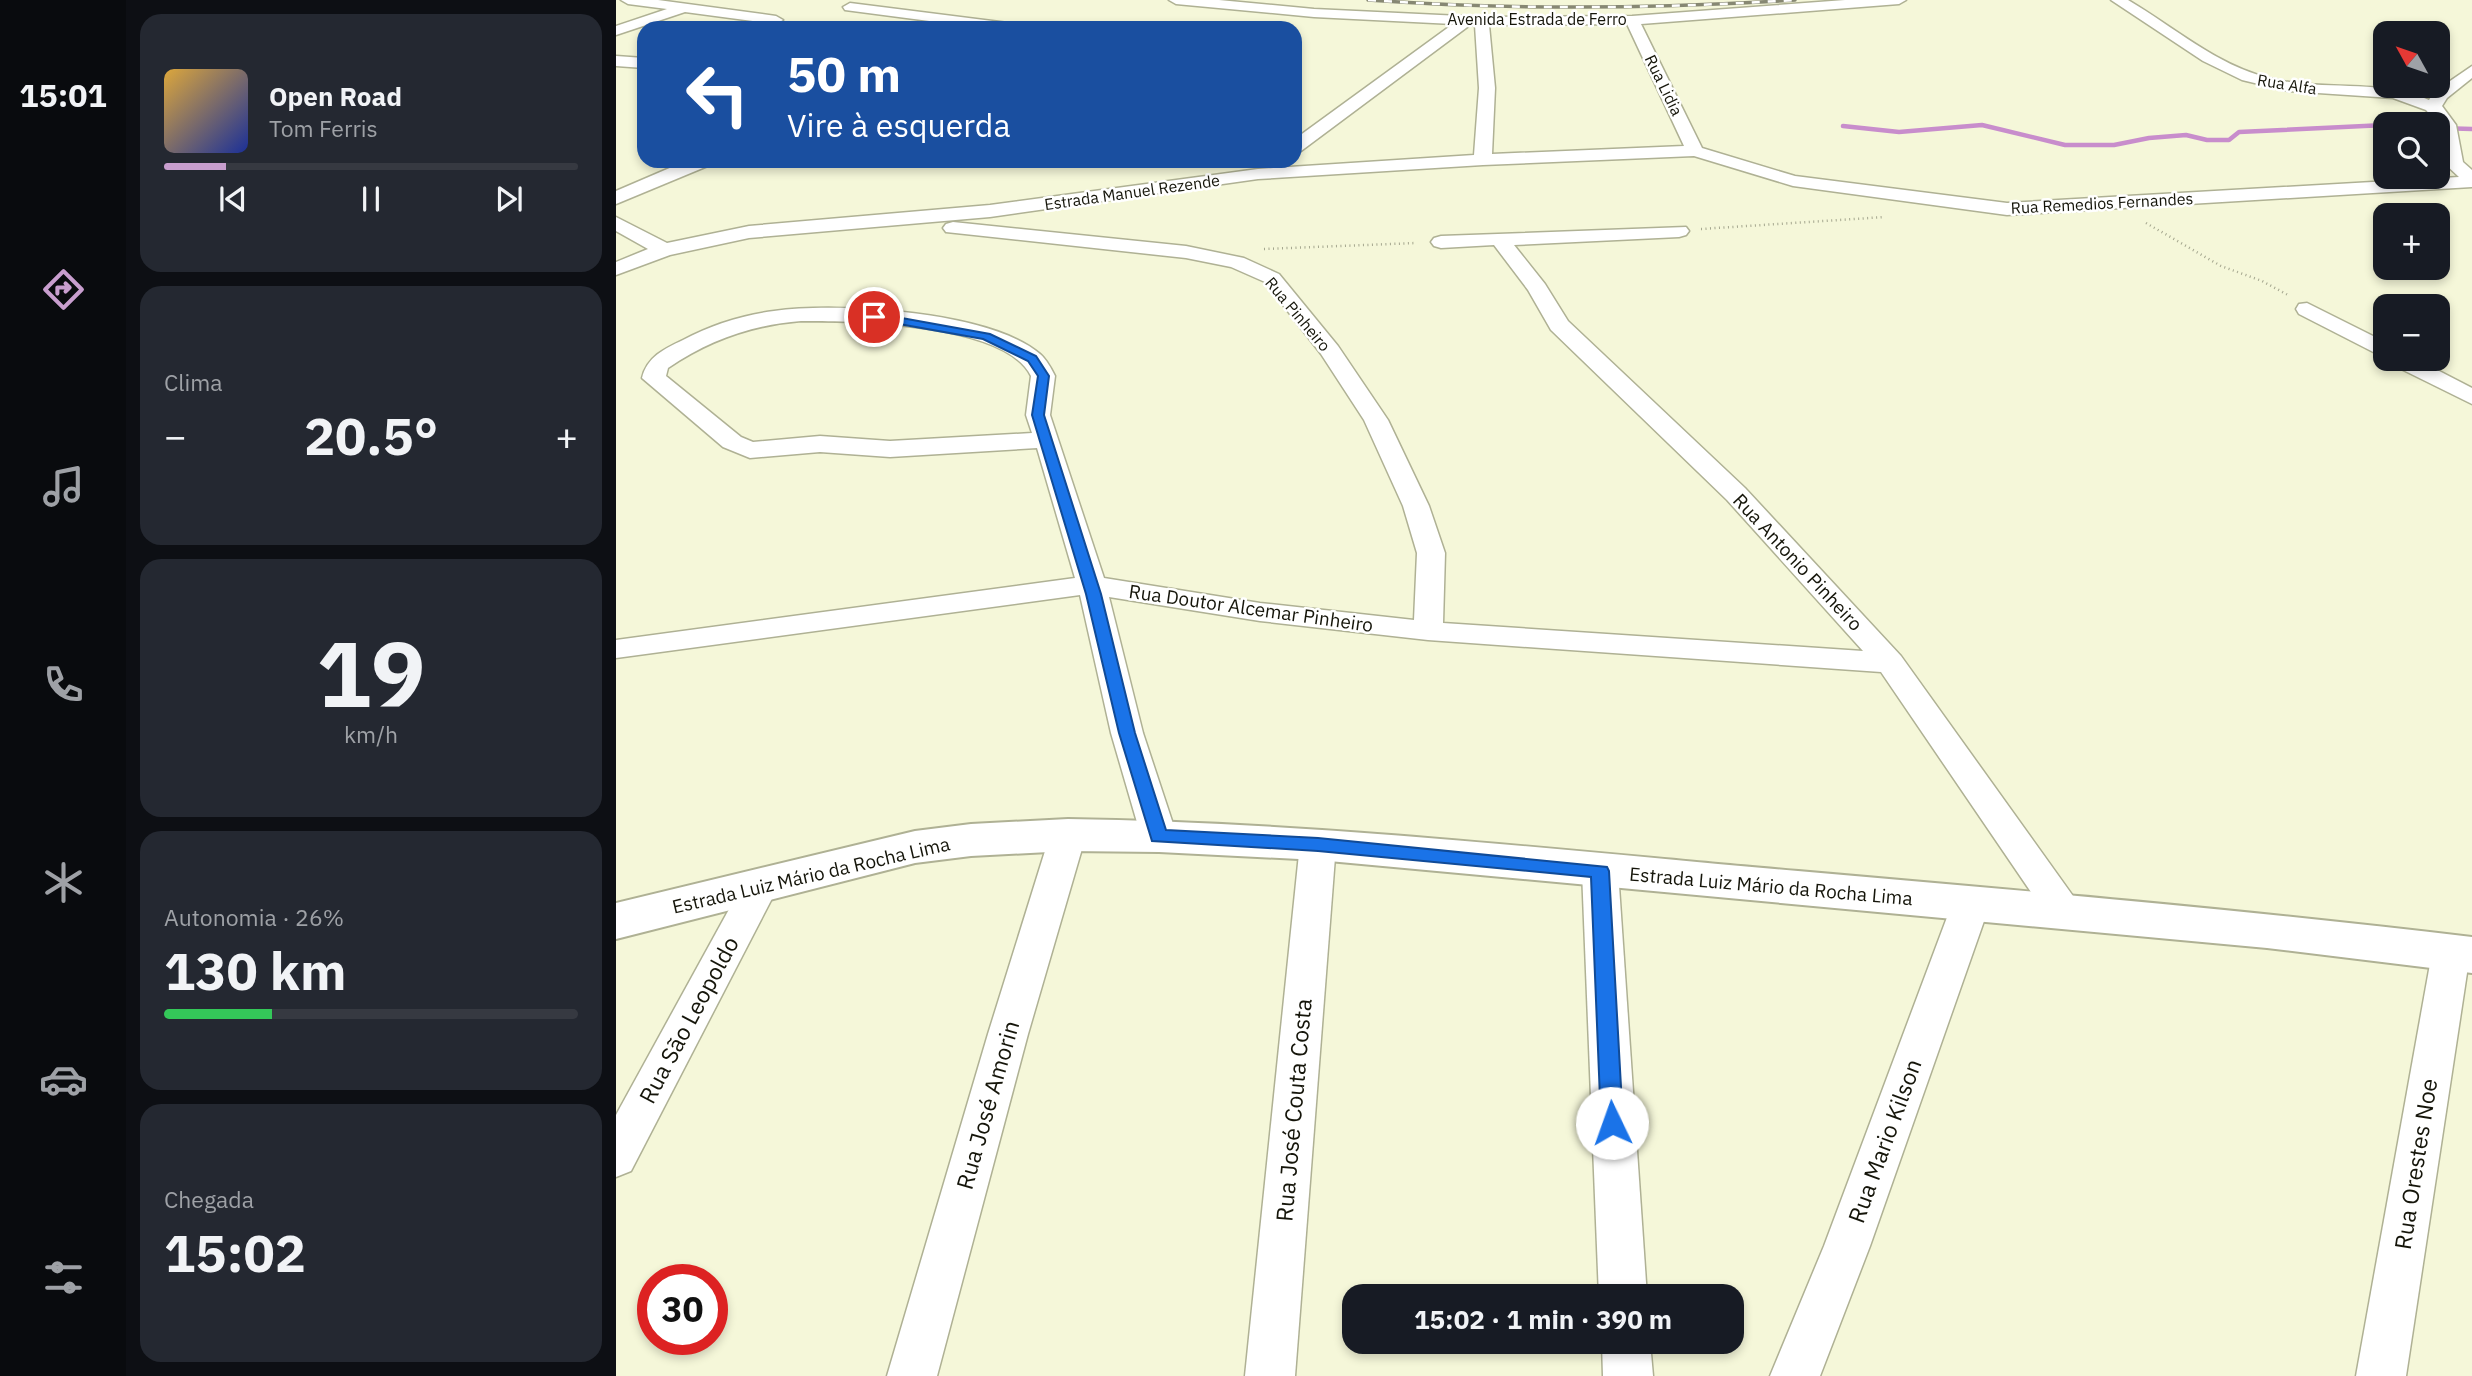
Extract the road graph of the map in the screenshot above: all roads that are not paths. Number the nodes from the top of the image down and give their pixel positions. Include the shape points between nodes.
1 (628, 0) edge
2 (710, 0) edge
3 (1175, 0) edge
4 (1899, 0) edge
5 (2118, 0) edge
6 (850, 7) dead end
7 (687, 8) junction
8 (1314, 13) junction
9 (776, 20) dead end
10 (1474, 20) junction
11 (1632, 20) junction
12 (652, 21) edge
13 (961, 21) edge
14 (1301, 21) edge
15 (637, 26) edge
16 (616, 34) edge
17 (637, 38) edge
18 (616, 61) edge
19 (637, 62) edge
20 (2472, 71) edge
21 (2433, 107) junction
22 (2437, 112) edge
23 (2450, 129) edge
24 (2471, 132) edge
25 (2450, 136) edge
26 (1302, 142) edge
27 (1695, 151) junction
28 (1483, 160) junction
29 (682, 168) edge
30 (1266, 168) edge
31 (1258, 174) junction
32 (2472, 180) edge
33 (616, 198) edge
34 (884, 221) junction
35 (616, 223) edge
36 (1679, 231) road end
37 (1499, 239) junction
38 (1441, 242) road end
39 (664, 250) junction
40 (616, 269) edge
41 (2307, 309) road end
42 (2373, 345) edge
43 (2422, 371) edge
44 (2472, 397) edge
45 (1047, 440) junction
46 (1090, 585) junction
47 (1429, 631) junction
48 (616, 649) edge
49 (1890, 663) junction
50 (1068, 835) junction
51 (1159, 836) junction
52 (1318, 844) junction
53 (1600, 871) junction
54 (762, 883) junction
55 (1971, 904) junction
56 (2065, 913) junction
57 (616, 921) edge
58 (2461, 954) edge
59 (616, 1157) edge
60 (1622, 1284) edge
61 (1627, 1354) edge
62 (912, 1376) edge
63 (1270, 1376) edge
64 (1628, 1376) edge
65 (1795, 1376) edge
66 (2381, 1376) edge

1 - 7 street
2 - 7 street
3 - 8 street, Avenida Estrada de Ferro
4 - 11 street, Avenida Estrada de Ferro
5 - 21 street, Rua Alfa via 2191,48 2252,79 2307,89 2385,94
6 - 13 street
7 - 9 street
7 - 12 street
8 - 10 street, Avenida Estrada de Ferro
8 - 14 street
10 - 11 street, Avenida Estrada de Ferro
10 - 26 street
10 - 28 street via 1487,88
11 - 27 street, Rua Lidia
15 - 16 street
16 - 17 street
18 - 19 street
20 - 21 street via 2440,95
21 - 22 street
23 - 24 street
25 - 32 street via 2454,164
27 - 28 street, Estrada Manuel Rezende
27 - 32 street, Rua Remedios Fernandes via 1793,181 2007,209 2434,186
28 - 31 street, Estrada Manuel Rezende
29 - 33 street
30 - 31 street
31 - 34 street, Estrada Manuel Rezende
34 - 39 street, Estrada Manuel Rezende via 749,232
34 - 47 street, Rua Pinheiro via 1186,252 1237,262 1272,278 1330,351 1376,420 1416,506 1431,553
35 - 39 street
36 - 37 street
37 - 38 street
37 - 49 street, Rua Antonio Pinheiro via 1538,288 1559,325 1736,494
39 - 40 street, Estrada Manuel Rezende
41 - 42 street
43 - 44 street
45 - 45 street via 1038,415 1044,376 1032,358 986,336 911,321 810,314 741,325 677,350 657,365 654,379 732,442 750,450 820,444 890,449
45 - 46 street
46 - 47 street, Rua Doutor Alcemar Pinheiro via 1260,612
46 - 48 street, Rua Doutor Alcemar Pinheiro
46 - 51 street via 1127,733
47 - 49 street, Rua Doutor Alcemar Pinheiro
49 - 56 street, Rua Antonio Pinheiro
50 - 51 main road, Estrada Luiz Mário da Rocha Lima
50 - 54 main road, Estrada Luiz Mário da Rocha Lima via 915,847
50 - 62 street, Rua José Amorin
51 - 52 main road, Estrada Luiz Mário da Rocha Lima
52 - 53 main road, Estrada Luiz Mário da Rocha Lima
52 - 63 street, Rua José Couta Costa
53 - 55 main road, Estrada Luiz Mário da Rocha Lima
53 - 60 street
54 - 57 main road, Estrada Luiz Mário da Rocha Lima
54 - 59 street, Rua São Leopoldo
55 - 56 main road, Estrada Luiz Mário da Rocha Lima
55 - 65 street, Rua Mario Kilson
56 - 58 main road, Estrada Luiz Mário da Rocha Lima via 2267,930
58 - 66 street, Rua Orestes Noe
61 - 64 street

